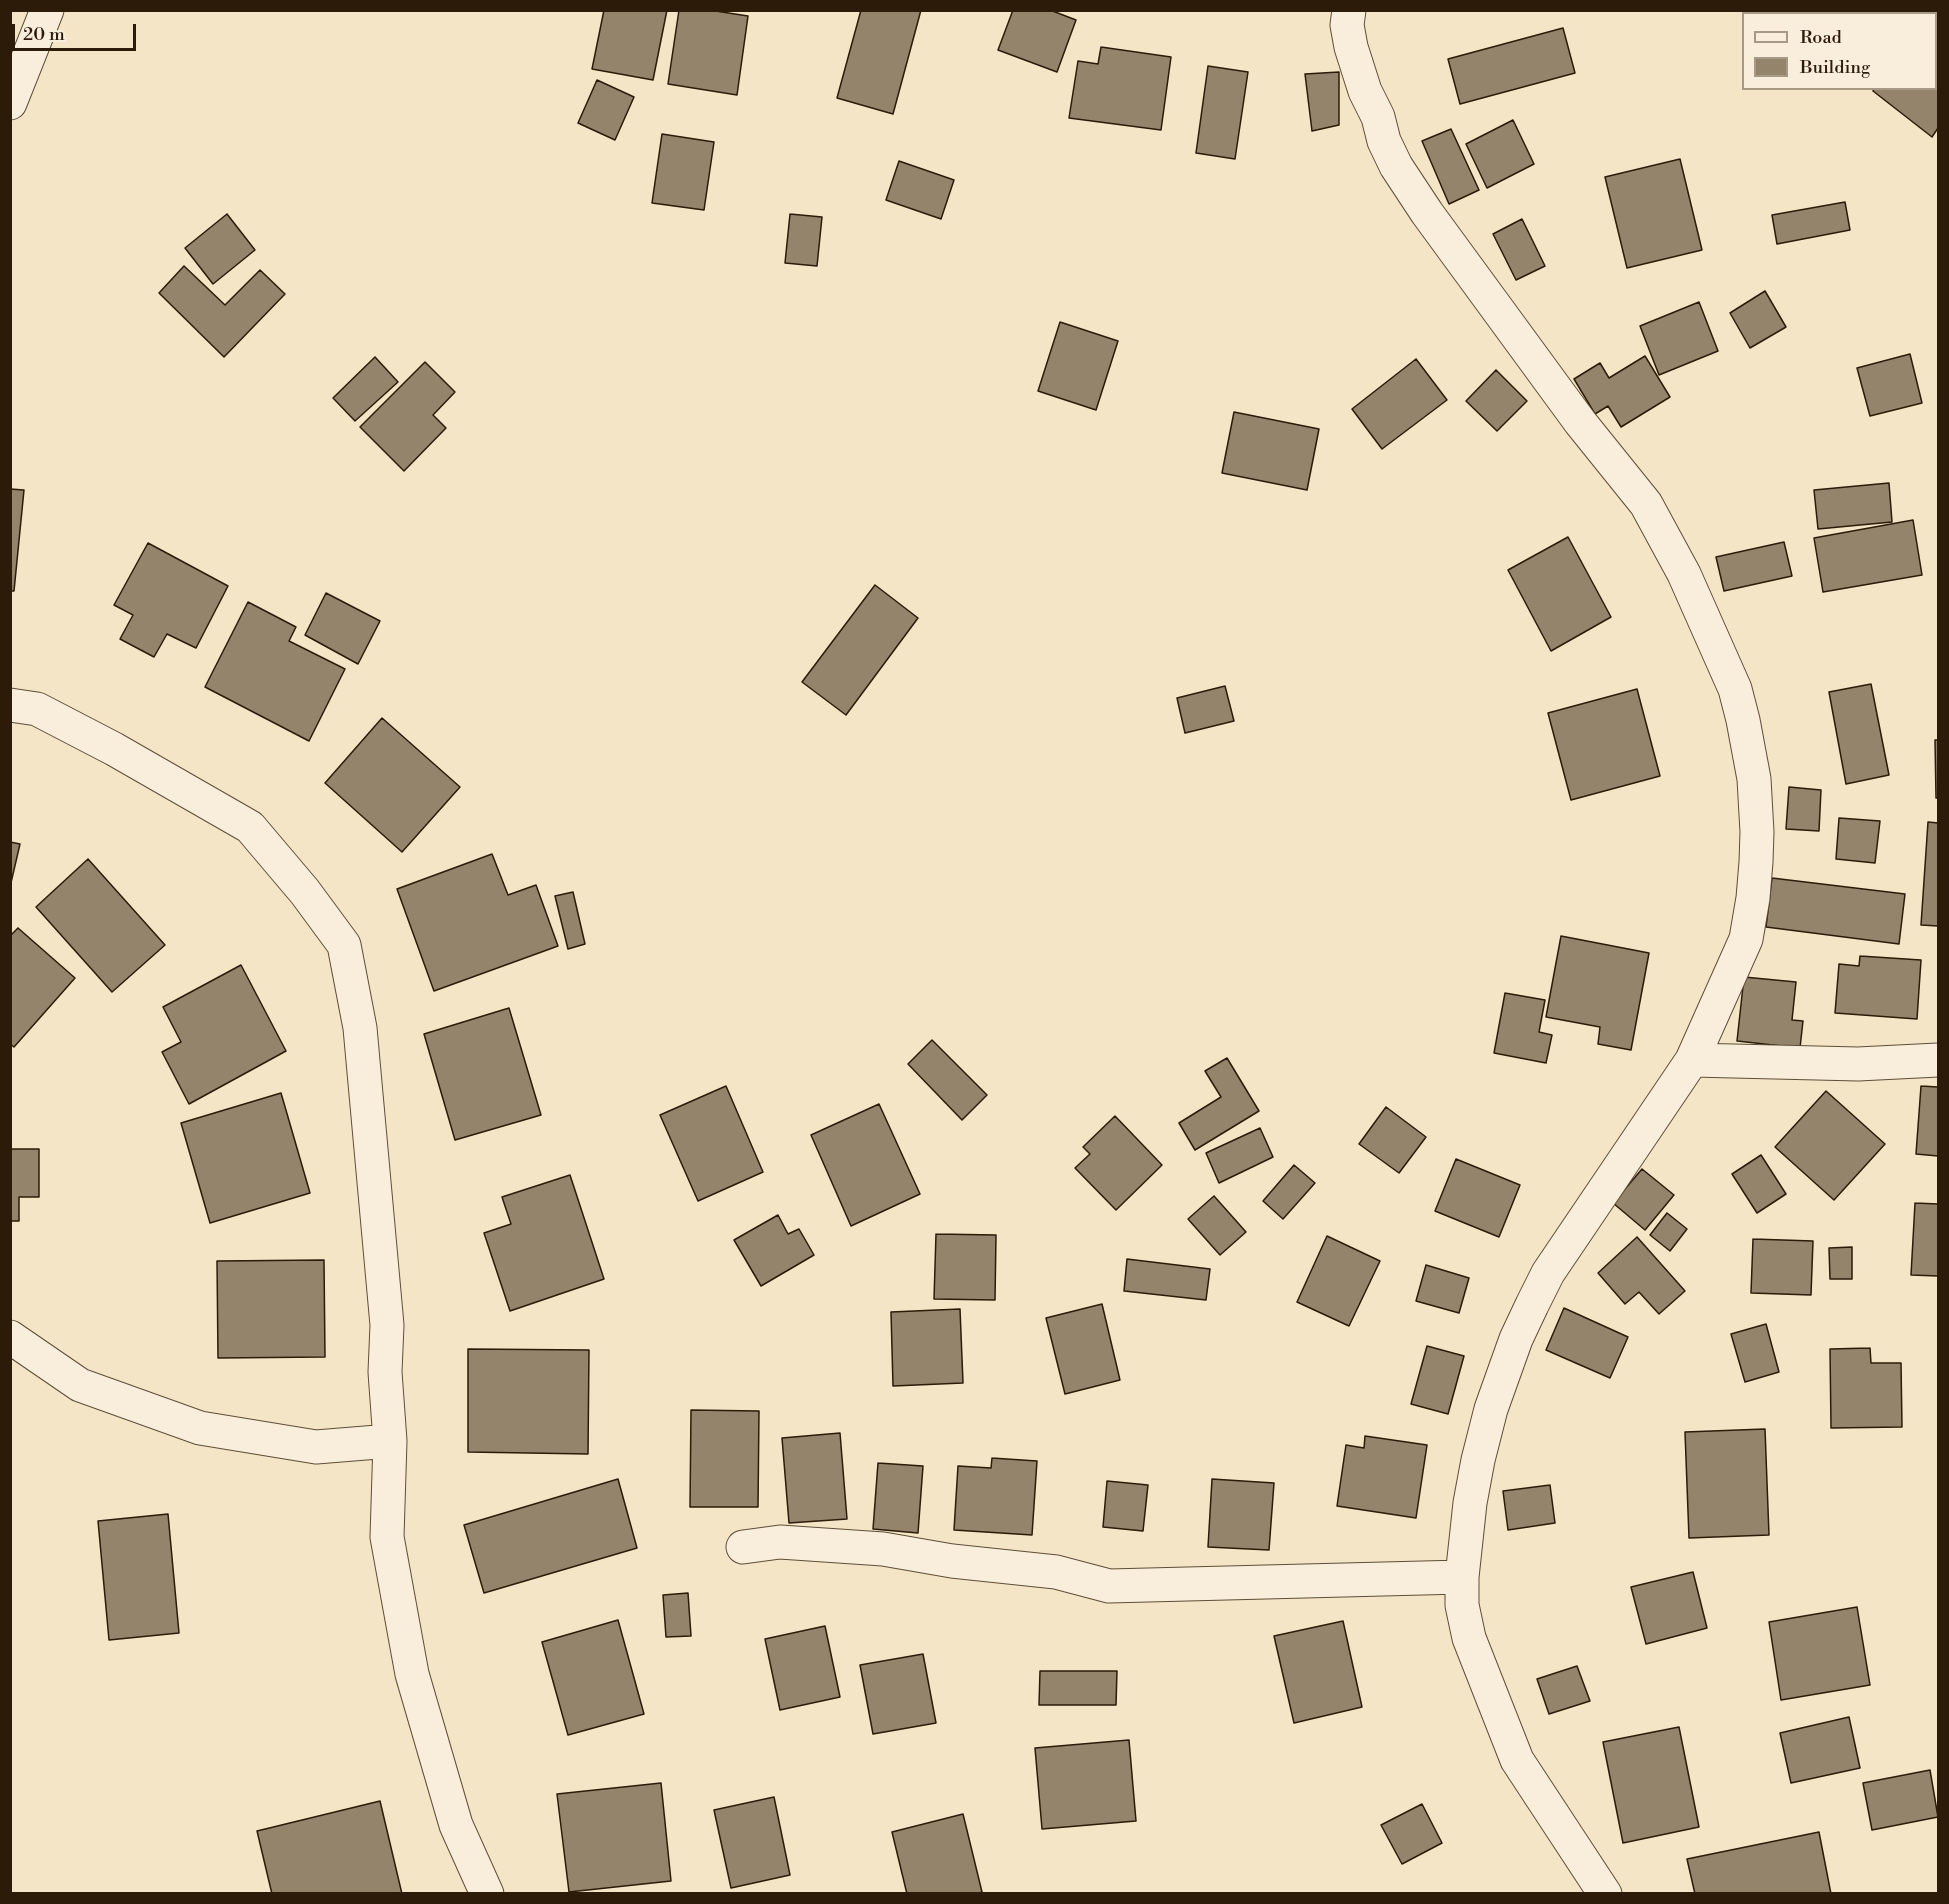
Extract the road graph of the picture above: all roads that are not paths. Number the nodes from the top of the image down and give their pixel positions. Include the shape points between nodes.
1 (47, 10) edge
2 (1349, 10) edge
3 (10, 103) edge
4 (10, 705) edge
5 (1692, 1060) junction
6 (1938, 1060) edge
7 (10, 1337) edge
8 (390, 1441) junction
9 (743, 1547) dead end
10 (1462, 1577) junction
11 (487, 1893) edge
12 (1605, 1893) edge

1 - 3 street
2 - 5 street via 1351,47 1396,166 1573,413 1646,504 1684,574 1735,689 1755,790 1753,898 1746,939
4 - 8 street via 47,714 250,827 344,945 360,1028 376,1194 387,1324 385,1372
5 - 6 street via 1858,1064
5 - 10 street via 1548,1273 1516,1339 1482,1443 1470,1503
7 - 8 street via 80,1385 200,1428 316,1447
8 - 11 street via 387,1536 412,1674 456,1825
9 - 10 street via 780,1542 883,1549 952,1562 1056,1572 1109,1586
10 - 12 street via 1462,1605 1469,1638 1517,1760

